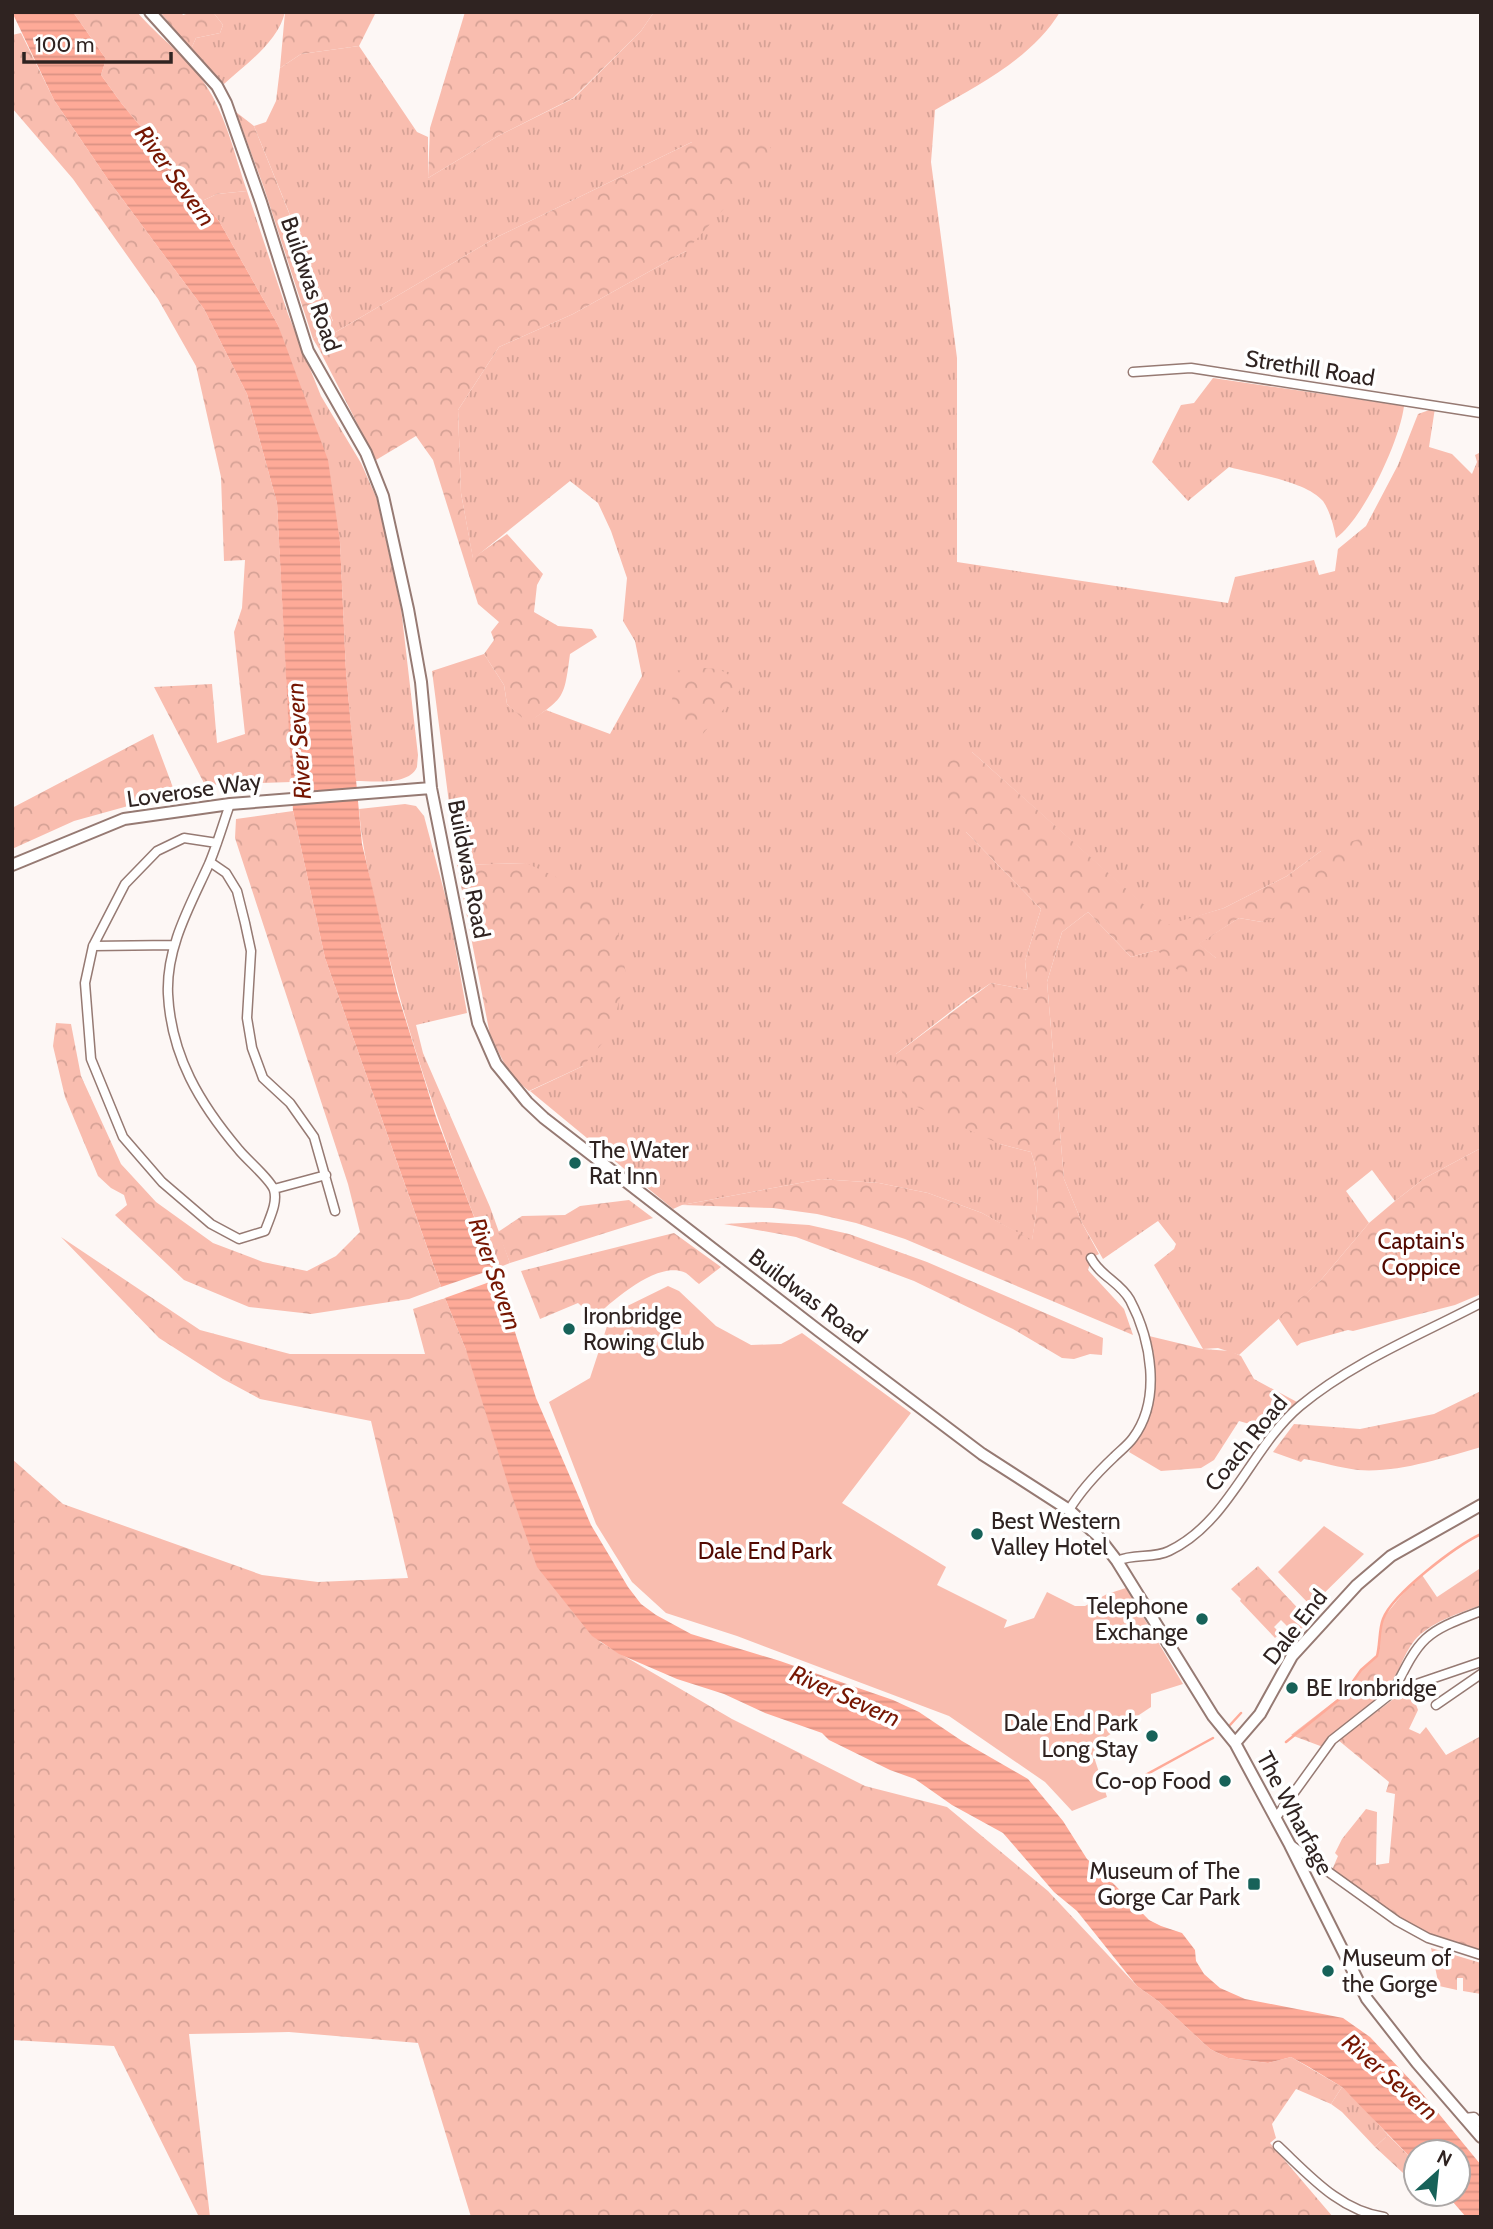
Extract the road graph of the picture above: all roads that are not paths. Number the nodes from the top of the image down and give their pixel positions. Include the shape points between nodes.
1 (150, 12) edge
2 (1133, 372) dead end
3 (1481, 414) edge
4 (431, 788) junction
5 (230, 804) junction
6 (217, 843) junction
7 (210, 862) junction
8 (12, 865) edge
9 (173, 945) junction
10 (93, 946) junction
11 (326, 1175) junction
12 (274, 1189) junction
13 (335, 1211) dead end
14 (1091, 1258) dead end
15 (1481, 1303) edge
16 (1481, 1505) edge
17 (1069, 1510) junction
18 (1117, 1561) junction
19 (1481, 1611) edge
20 (1481, 1662) edge
21 (1481, 1674) edge
22 (1393, 1692) junction
23 (1436, 1704) dead end
24 (1234, 1743) junction
25 (1275, 1819) junction
26 (1290, 1844) junction
27 (1481, 1955) edge
28 (1464, 2118) junction
29 (1481, 2124) edge
30 (1481, 2137) edge
31 (1278, 2146) dead end
32 (1384, 2217) edge

1 - 4 street, Buildwas Road via 217,86 226,103 308,351 366,453 383,495 421,682
2 - 3 street, Strethill Road via 1191,368
4 - 5 street, Loverose Way
4 - 17 street, Buildwas Road via 478,1023 496,1064 514,1088 544,1118 818,1331 982,1454
5 - 6 street
5 - 8 street, Loverose Way via 124,819
6 - 7 street
6 - 10 street via 184,838 158,851 125,884
7 - 9 street
7 - 11 street via 226,873 237,891 247,932 251,1048 263,1078 290,1103 314,1137
9 - 10 street
9 - 12 street via 168,994 177,1049 195,1091
10 - 12 street via 85,983 91,1059 123,1137 162,1182 211,1224 239,1239 265,1231 275,1202
11 - 12 street
11 - 13 street
14 - 17 street via 1092,1269 1125,1292 1136,1312 1148,1347 1149,1396 1146,1414 1132,1440 1081,1491
15 - 18 street, Coach Road via 1318,1391 1277,1428 1209,1520 1182,1544 1168,1552
16 - 24 street, Dale End via 1402,1549 1357,1584 1292,1656 1260,1714
17 - 18 street, The Wharfage
18 - 24 street, The Wharfage
19 - 22 street via 1423,1639
20 - 22 street
21 - 23 street
22 - 25 street via 1332,1740
24 - 25 street, The Wharfage
25 - 26 street, The Wharfage
26 - 27 street via 1397,1921 1428,1938
26 - 28 street, The Wharfage via 1367,1999
28 - 29 street via 1474,2117
28 - 30 street, The Wharfage
31 - 32 street via 1337,2199 1361,2212

